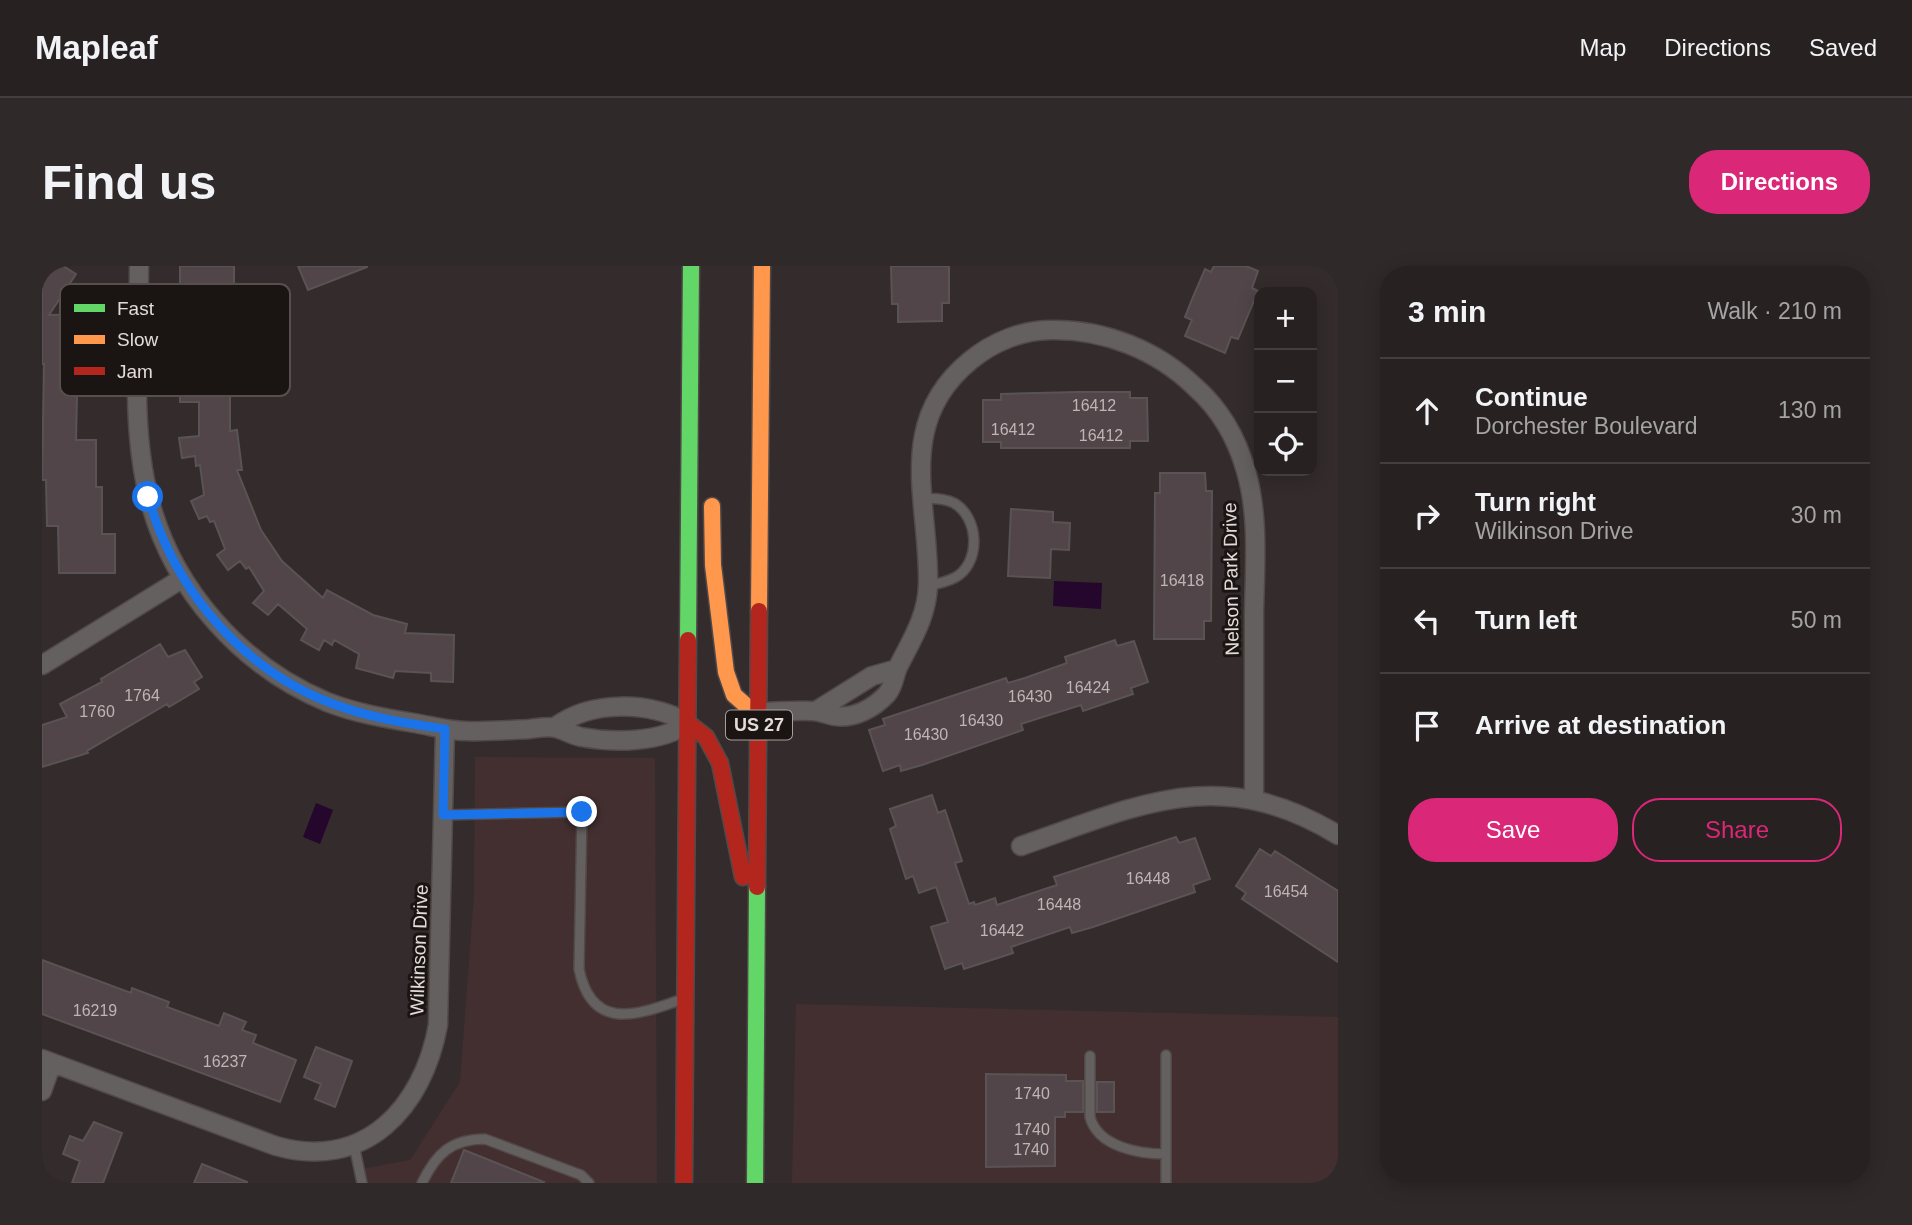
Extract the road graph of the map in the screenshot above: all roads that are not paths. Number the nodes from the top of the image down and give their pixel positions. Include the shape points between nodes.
1 (139, 266) edge
2 (691, 266) edge
3 (762, 266) edge
4 (139, 284) edge
5 (138, 396) edge
6 (712, 496) dead end
7 (921, 499) junction
8 (183, 578) junction
9 (928, 586) junction
10 (42, 664) edge
11 (897, 669) junction
12 (816, 711) junction
13 (759, 712) junction
14 (688, 723) junction
15 (555, 727) junction
16 (445, 729) junction
17 (1254, 800) junction
18 (443, 815) junction
19 (1338, 835) edge
20 (1021, 846) dead end
21 (755, 942) junction
22 (686, 999) junction
23 (1166, 1055) dead end
24 (1090, 1056) dead end
25 (47, 1061) edge
26 (42, 1091) edge
27 (354, 1145) junction
28 (1166, 1154) junction
29 (362, 1183) edge
30 (422, 1183) edge
31 (589, 1183) edge
32 (684, 1183) edge
33 (755, 1183) edge
34 (1166, 1183) edge

1 - 4 street
2 - 14 highway
3 - 13 highway, US 27
5 - 8 street via 141,459 153,515
6 - 13 highway via 713,565 726,672 734,695
7 - 9 street, Nelson Park Drive
7 - 9 lane via 954,503 967,515 974,538 961,574
7 - 17 street, Nelson Park Drive via 919,463 933,408 964,365 1009,338 1047,330 1111,338 1149,354 1196,387 1233,436 1250,488 1255,537
8 - 10 street
8 - 16 street via 223,631 283,679 345,708
9 - 11 street, Nelson Park Drive via 920,625
11 - 12 street via 872,676
11 - 12 street, Nelson Park Drive via 888,693 854,716
12 - 13 street
13 - 21 highway, US 27
14 - 15 street via 668,735 645,739 582,737
14 - 15 street via 655,709 599,709
14 - 21 highway via 706,737 720,763
14 - 22 highway
15 - 16 street
16 - 18 street, Wilkinson Drive
17 - 19 street via 1304,817
17 - 20 street via 1200,795 1161,801
18 - 22 lane via 582,812 579,969 583,988 597,1006 615,1016
18 - 27 street, Wilkinson Drive via 436,1039 406,1105 382,1129
21 - 33 highway, US 27
22 - 32 highway
23 - 28 lane
24 - 28 lane via 1092,1126 1123,1147
25 - 26 street
25 - 27 street, Wilkinson Drive via 286,1149 320,1153
27 - 29 lane
28 - 34 lane
30 - 31 lane via 448,1146 485,1139 581,1175

